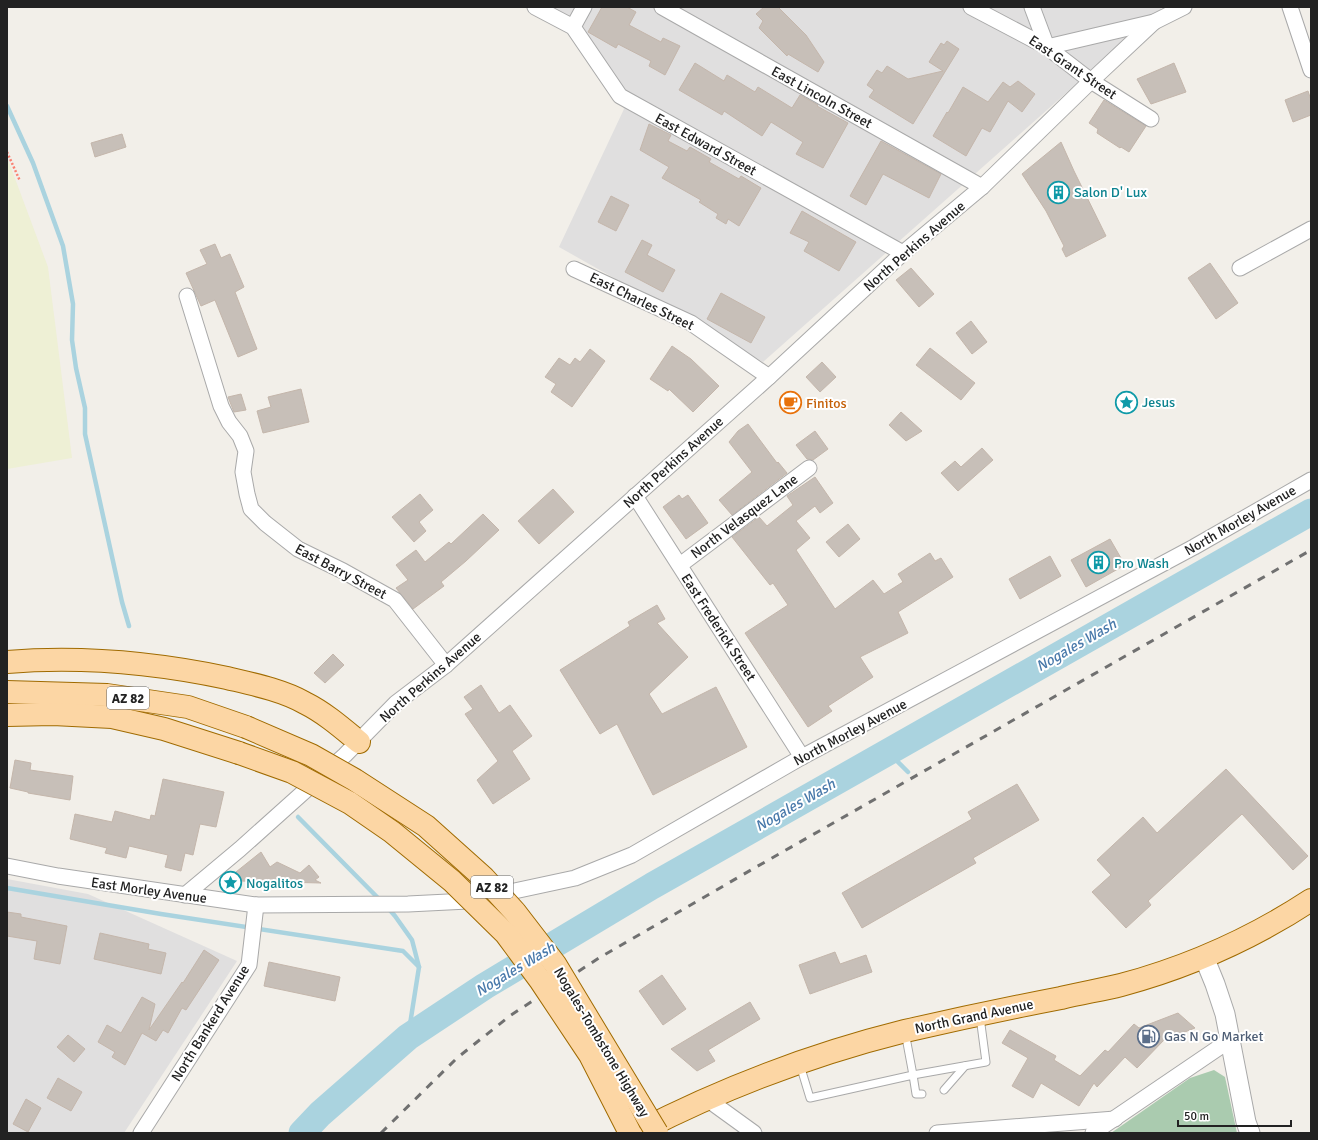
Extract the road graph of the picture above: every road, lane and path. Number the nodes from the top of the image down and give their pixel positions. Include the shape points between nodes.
1 (535, 7) edge
2 (584, 7) edge
3 (662, 7) edge
4 (971, 7) edge
5 (1032, 7) edge
6 (1184, 7) edge
7 (1290, 7) edge
8 (1154, 22) junction
9 (573, 27) junction
10 (1047, 47) junction
11 (1311, 69) edge
12 (1091, 81) junction
13 (1151, 119) dead end
14 (7, 152) edge
15 (20, 181) dead end
16 (982, 187) junction
17 (1311, 229) edge
18 (903, 253) junction
19 (1240, 268) dead end
20 (574, 269) dead end
21 (187, 296) dead end
22 (769, 377) junction
23 (809, 468) dead end
24 (1311, 480) edge
25 (635, 496) junction
26 (680, 565) junction
27 (7, 662) edge
28 (446, 665) junction
29 (7, 692) edge
30 (12, 716) edge
31 (359, 742) junction
32 (802, 757) junction
33 (7, 866) edge
34 (185, 895) junction
35 (1311, 900) edge
36 (256, 905) junction
37 (364, 905) joint
38 (1204, 957) junction
39 (980, 1015) junction
40 (905, 1031) junction
41 (1230, 1040) junction
42 (800, 1063) junction
43 (964, 1066) junction
44 (913, 1075) junction
45 (944, 1090) dead end
46 (922, 1094) dead end
47 (707, 1098) junction
48 (1115, 1118) junction
49 (141, 1133) edge
50 (630, 1133) edge
51 (636, 1133) edge
52 (656, 1133) edge
53 (754, 1133) edge
54 (937, 1133) edge
55 (1093, 1133) edge
56 (1250, 1133) edge

1 - 9 street, East Edward Street
2 - 9 street
3 - 16 street, East Lincoln Street
4 - 10 street, East Grant Street
5 - 10 street
6 - 8 street
7 - 11 street
8 - 10 street
8 - 12 street, North Perkins Avenue
9 - 18 street, East Edward Street via 620,96
10 - 12 street, East Grant Street
12 - 13 street, East Grant Street
12 - 16 street, North Perkins Avenue
14 - 15 path
16 - 18 street, North Perkins Avenue
17 - 19 street
18 - 22 street, North Perkins Avenue
20 - 22 street, East Charles Street via 691,323
21 - 28 street, East Barry Street via 221,406 240,436 246,451 243,472 251,509 298,549 395,600
22 - 25 street, North Perkins Avenue
23 - 26 street, North Velasquez Lane
24 - 32 street, North Morley Avenue via 1188,550
25 - 26 street, East Frederick Street
25 - 28 street, North Perkins Avenue
26 - 32 street, East Frederick Street
27 - 31 main road via 36,659 126,663 193,671 262,686 304,702
28 - 31 street, North Perkins Avenue via 396,703
29 - 52 main road, Nogales-Tombstone Highway / AZ 82, bridge via 107,695 188,707 246,727 310,755 355,780 426,826 484,878 515,912 554,964
30 - 50 main road, Nogales-Tombstone Highway / AZ 82, bridge via 53,714 112,717 164,729 292,772 350,802 452,881 506,934 590,1055
31 - 34 street, North Perkins Avenue
32 - 37 street, North Morley Avenue via 632,855 575,878 468,901
33 - 34 street, East Morley Avenue
34 - 36 street, East Morley Avenue
35 - 38 main road, North Grand Avenue via 1246,938
36 - 37 street, East Morley Avenue
36 - 49 street, North Bankerd Avenue via 249,965
38 - 39 main road, North Grand Avenue via 1120,985
38 - 41 street via 1225,1014
39 - 40 main road, North Grand Avenue
39 - 43 lane via 986,1062
40 - 42 main road, North Grand Avenue
40 - 44 lane
41 - 48 street
41 - 56 street
42 - 44 lane via 810,1098
42 - 47 main road, North Grand Avenue
43 - 44 lane
43 - 45 lane
44 - 46 lane via 916,1094
47 - 51 main road, North Grand Avenue
47 - 53 street
48 - 54 street
48 - 55 street

